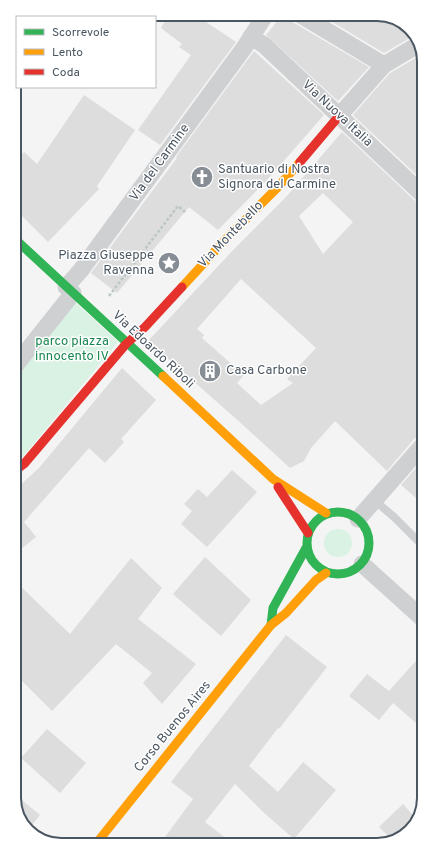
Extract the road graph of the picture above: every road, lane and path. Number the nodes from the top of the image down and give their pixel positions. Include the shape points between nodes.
1 (261, 21) edge
2 (311, 21) edge
3 (251, 37) junction
4 (414, 46) edge
5 (384, 65) junction
6 (339, 116) junction
7 (417, 189) edge
8 (185, 212) dead end
9 (21, 245) edge
10 (70, 290) junction
11 (113, 290) dead end
12 (126, 344) junction
13 (21, 359) edge
14 (417, 452) edge
15 (21, 466) edge
16 (273, 479) junction
17 (374, 500) junction
18 (326, 514) junction
19 (358, 519) junction
20 (308, 532) junction
21 (417, 540) edge
22 (306, 548) junction
23 (362, 564) junction
24 (326, 572) junction
25 (417, 614) edge
26 (271, 625) junction
27 (100, 838) edge

1 - 3 street, Via del Carmine
2 - 5 street
3 - 6 street, Via Nuova Italia via 264,45
3 - 10 street, Via del Carmine via 81,270
4 - 5 street, Via Montebello
5 - 6 street, Via Montebello
6 - 7 street, Via Nuova Italia
6 - 12 street, Via Montebello via 277,188 228,237 145,328
8 - 11 path via 178,206
9 - 10 street, Via Edoardo Riboli
10 - 12 street, Via Edoardo Riboli
10 - 13 street, Via del Carmine
12 - 15 street, Via Montebello
12 - 16 street, Via Edoardo Riboli
14 - 17 street
16 - 18 street, Via Edoardo Riboli
16 - 20 street, Via Edoardo Riboli
17 - 19 street
17 - 21 lane
18 - 19 street via 337,511 348,513
18 - 20 street via 316,520
19 - 23 street via 366,529 370,541 368,553
20 - 22 street
22 - 24 street via 316,566
22 - 26 street, Corso Buenos Aires via 273,608
23 - 24 street via 352,572 340,575
23 - 25 street
24 - 26 street, Corso Buenos Aires
26 - 27 street, Corso Buenos Aires

